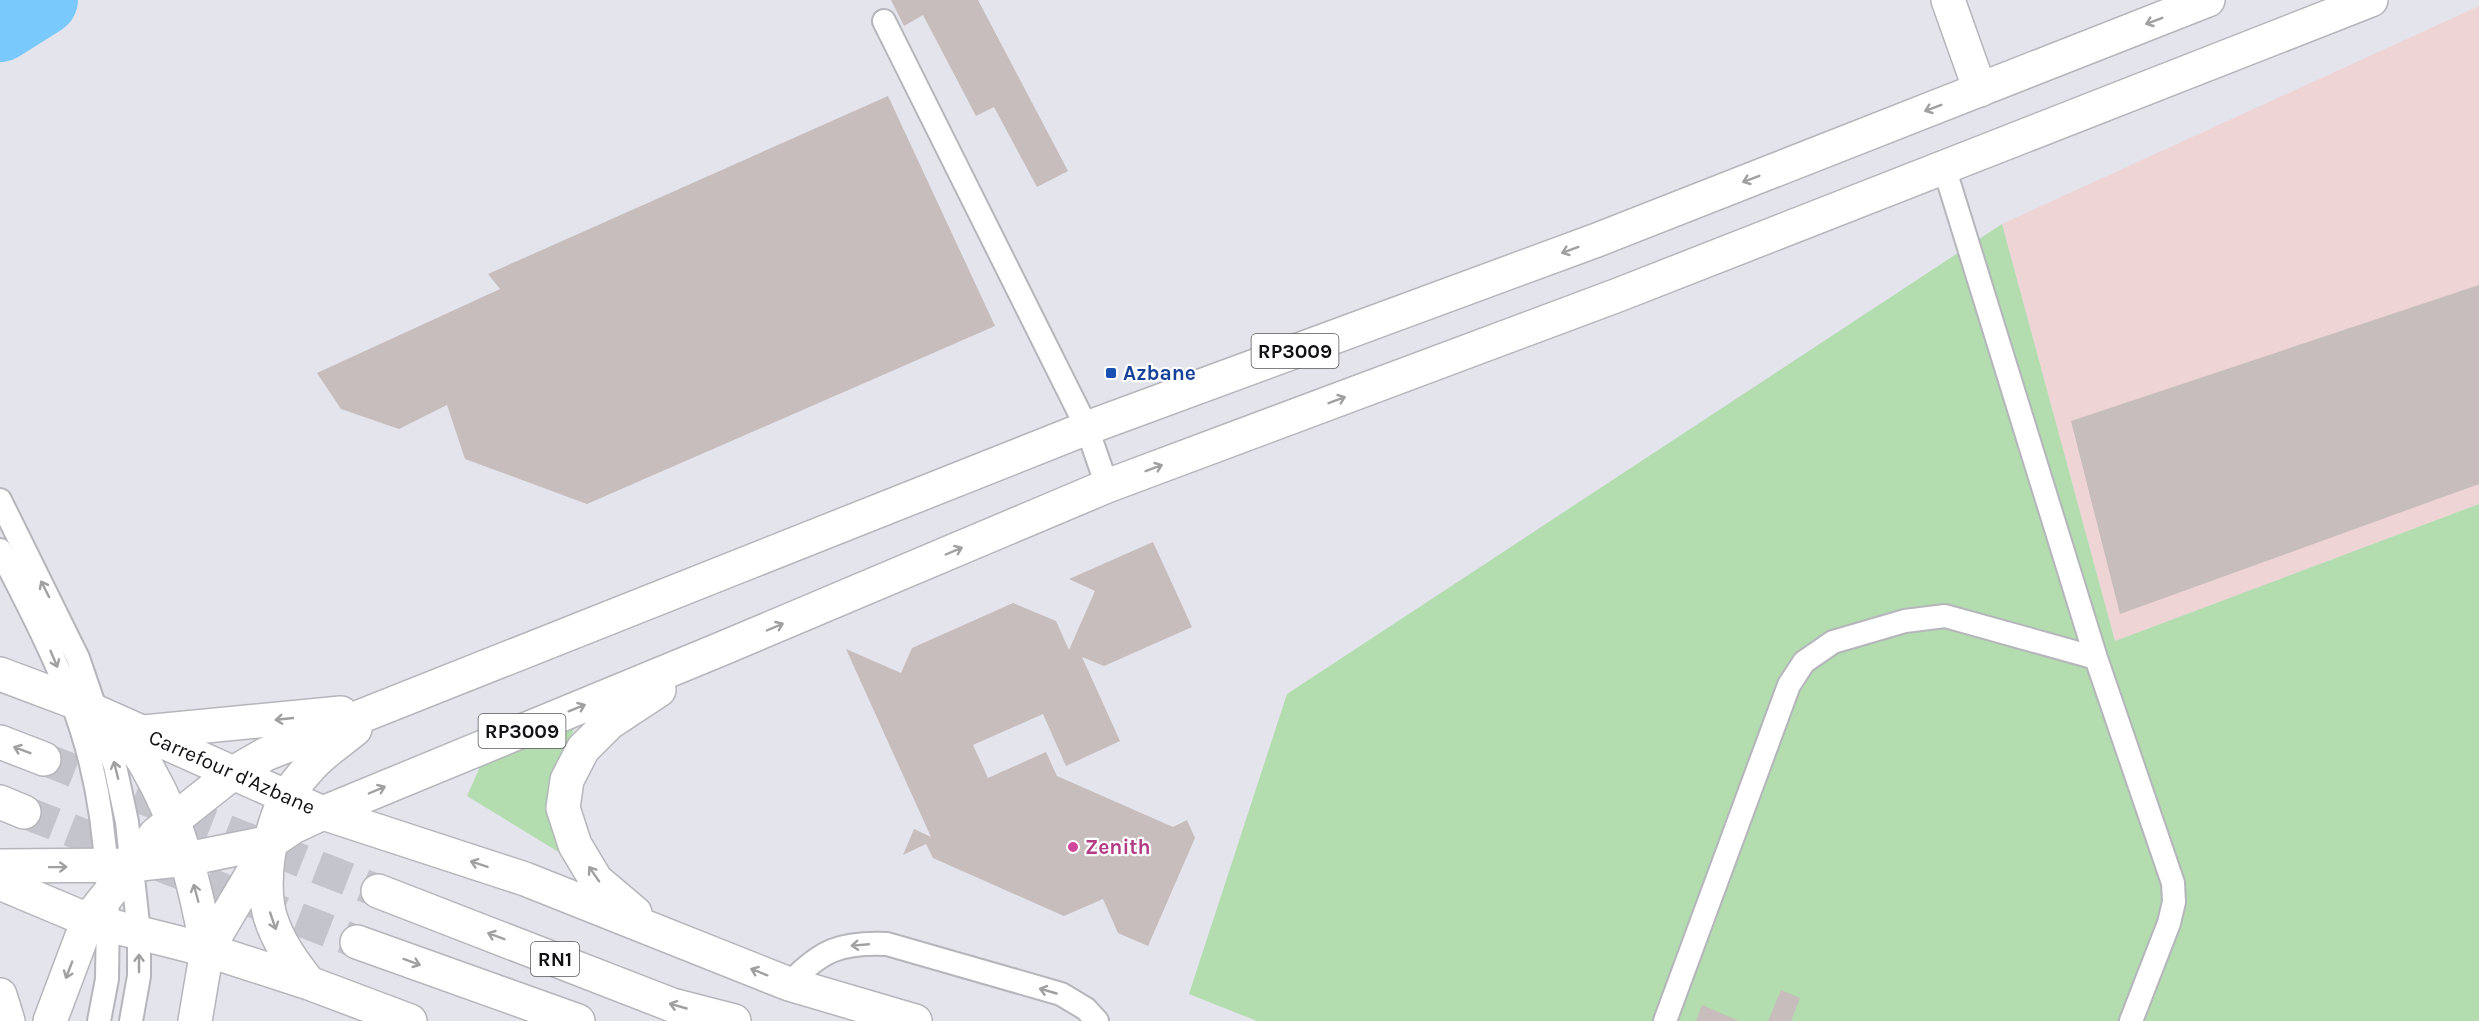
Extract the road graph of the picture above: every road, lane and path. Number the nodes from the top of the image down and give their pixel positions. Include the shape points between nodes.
1 (1948, 0) edge
2 (2208, 0) edge
3 (2371, 0) edge
4 (884, 21) dead end
5 (1980, 90) junction
6 (1944, 167) junction
7 (1087, 428) junction
8 (1107, 486) junction
9 (0, 500) edge
10 (0, 550) edge
11 (721, 649) junction
12 (2096, 658) junction
13 (0, 674) edge
14 (384, 707) junction
15 (107, 717) junction
16 (0, 742) edge
17 (44, 759) tunnel mouth
18 (233, 773) junction
19 (286, 798) junction
20 (323, 813) junction
21 (173, 819) junction
22 (271, 842) junction
23 (187, 859) junction
24 (0, 867) edge
25 (0, 882) edge
26 (378, 891) tunnel mouth
27 (108, 894) junction
28 (651, 928) junction
29 (139, 933) junction
30 (357, 942) tunnel mouth
31 (207, 950) junction
32 (309, 983) junction
33 (789, 984) junction
34 (0, 995) edge
35 (8, 1021) edge
36 (50, 1021) edge
37 (99, 1021) edge
38 (131, 1021) edge
39 (195, 1021) edge
40 (410, 1021) edge
41 (578, 1021) edge
42 (734, 1021) edge
43 (915, 1021) edge
44 (1097, 1021) edge
45 (1665, 1021) edge
46 (2131, 1021) edge

1 - 5 main road
2 -> 5 main road, RP3009
3 - 6 main road, RP3009
4 - 7 lane
5 -> 7 main road, RP3009 via 1586,244
8 -> 6 main road, RP3009 via 1618,295
6 - 12 lane
7 - 8 lane
7 - 14 main road, RP3009
11 -> 8 main road, RP3009
15 -> 9 lane
10 -> 15 lane via 41,630
20 -> 11 main road, RP3009
28 -> 11 main road via 596,880 575,845 563,808 567,780 583,749 609,723
12 - 45 lane via 1945,616 1905,621 1833,642 1804,662 1789,685
12 - 46 lane via 2173,883 2169,923
13 - 15 main road, Carrefour d'Azbane
14 -> 15 main road
14 - 18 main road, RP3009 via 266,754
14 - 19 main road via 311,765
15 - 18 main road, Carrefour d'Azbane
15 - 21 main road via 147,767
15 - 27 lane via 127,822
17 -> 16 main road
18 - 19 main road, Carrefour d'Azbane
18 - 21 main road
19 - 20 main road, Carrefour d'Azbane
19 - 22 main road
20 - 22 main road, Carrefour d'Azbane
28 -> 20 main road via 525,879
21 - 23 main road
21 - 27 main road via 156,834
22 - 23 main road
22 - 31 main road, Carrefour d'Azbane
22 -> 32 main road via 266,890 270,916 289,957
23 - 27 main road
31 -> 23 main road
24 -> 27 main road
25 - 27 main road
42 -> 26 main road, RN1 via 672,1005
27 - 29 main road
27 - 29 lane
27 -> 36 main road
27 - 37 lane via 107,979
33 -> 28 main road
29 - 31 main road
38 -> 29 lane via 139,975
30 -> 41 main road, RN1
31 - 32 main road
31 - 39 main road
32 - 40 main road
33 - 43 main road
44 -> 33 lane via 1061,994 887,945 860,943 833,950 808,964
34 - 35 main road

